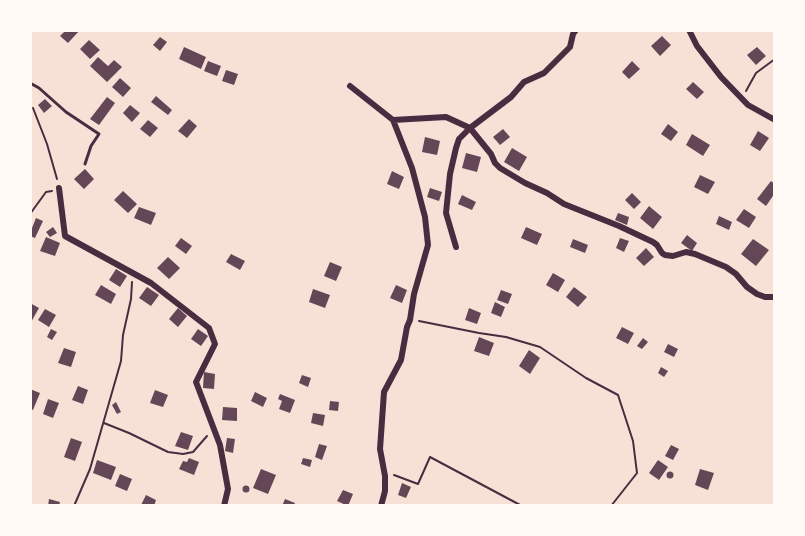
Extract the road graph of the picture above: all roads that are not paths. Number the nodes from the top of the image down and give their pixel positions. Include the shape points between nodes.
1 (576, 30) edge
2 (688, 30) edge
3 (30, 83) edge
4 (350, 86) dead end
5 (393, 120) junction
6 (775, 120) edge
7 (470, 128) junction
8 (85, 164) dead end
9 (59, 188) road end
10 (456, 247) dead end
11 (775, 297) edge
12 (224, 506) edge
13 (381, 506) edge

1 - 7 street via 570,47 544,73 524,82
2 - 6 street via 742,99
3 - 8 lane via 99,134
4 - 5 street
5 - 7 street via 446,117
5 - 13 street via 412,168 428,245 401,360 384,392 380,449 385,490
7 - 10 street via 459,140 450,174 446,213
7 - 11 street via 495,163 525,183 657,245 665,255 695,254 726,267 757,294
9 - 12 street via 65,237 151,283 209,328 215,345 196,382 220,445 228,489

